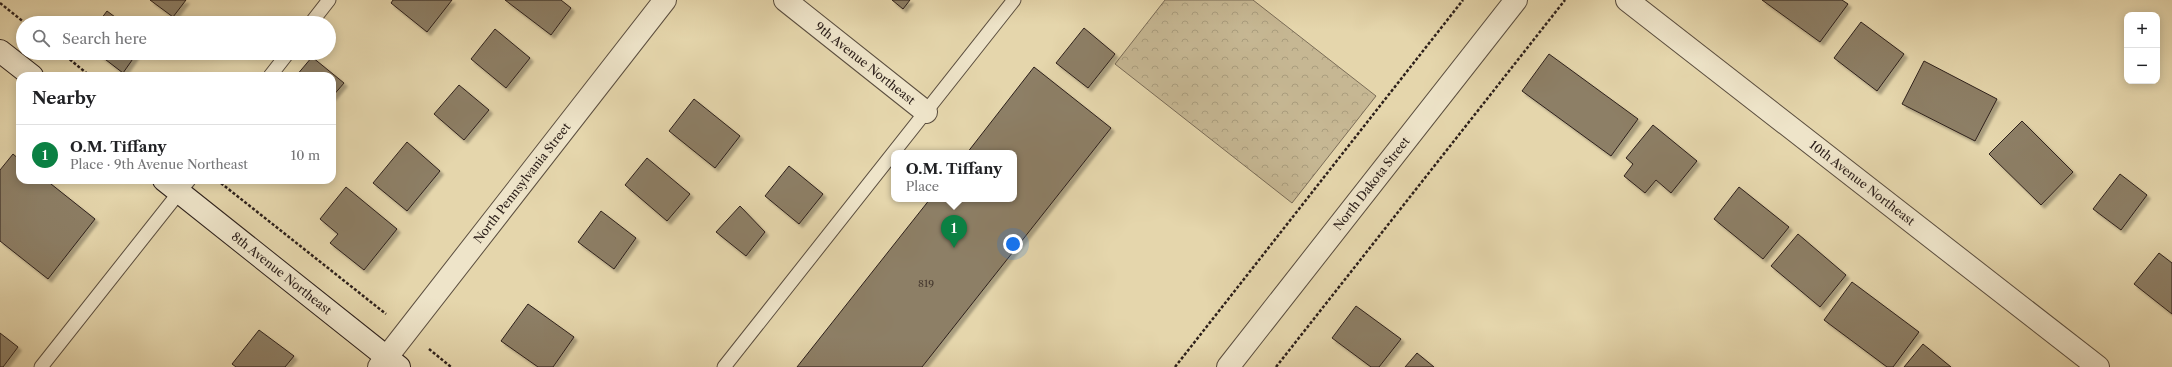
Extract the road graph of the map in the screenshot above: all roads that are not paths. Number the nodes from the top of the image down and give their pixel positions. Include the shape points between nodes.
1 (329, 0) edge
2 (666, 0) edge
3 (785, 0) edge
4 (1014, 0) edge
5 (1516, 0) edge
6 (1626, 0) edge
7 (316, 16) edge
8 (0, 51) edge
9 (283, 60) edge
10 (27, 72) edge
11 (273, 72) edge
12 (926, 112) junction
13 (896, 150) edge
14 (891, 156) edge
15 (177, 184) edge
16 (388, 364) edge
17 (1232, 365) edge
18 (41, 367) edge
19 (724, 367) edge
20 (2098, 367) edge

1 - 7 lane
2 - 16 street, North Pennsylvania Street via 407,331
3 - 12 street, 9th Avenue Northeast
4 - 12 lane
5 - 17 street, North Dakota Street
6 - 20 street, 10th Avenue Northeast
8 - 10 street
9 - 11 lane
12 - 13 lane
14 - 19 lane
15 - 16 street, 8th Avenue Northeast
15 - 18 lane

